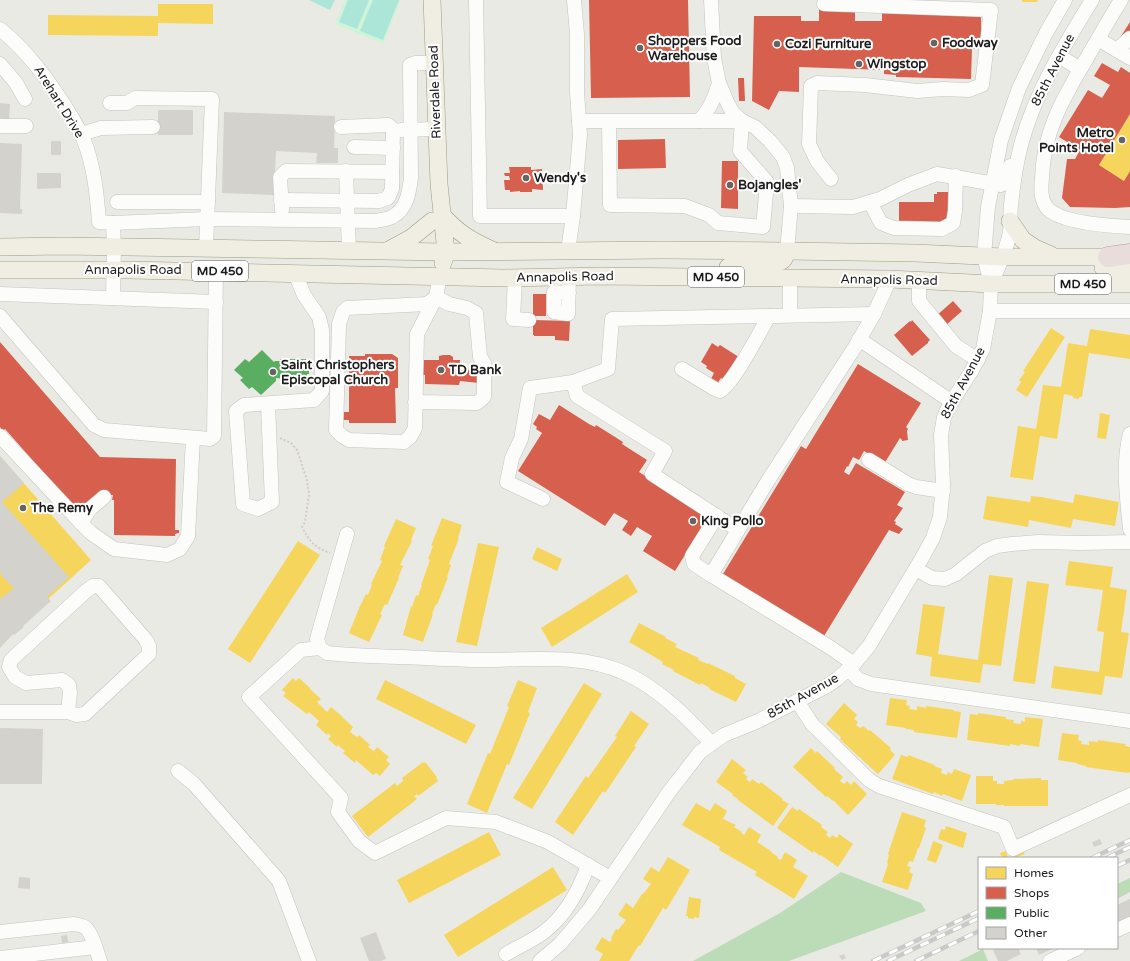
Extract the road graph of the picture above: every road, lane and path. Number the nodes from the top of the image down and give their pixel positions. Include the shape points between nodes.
1 (432, 0) edge
2 (476, 0) edge
3 (574, 0) edge
4 (711, 0) edge
5 (1065, 0) edge
6 (1092, 0) edge
7 (1121, 0) edge
8 (824, 4) dead end
9 (0, 29) edge
10 (1130, 38) edge
11 (1098, 39) junction
12 (1117, 50) junction
13 (1059, 56) junction
14 (1130, 58) edge
15 (434, 63) junction
16 (0, 64) edge
17 (1080, 69) junction
18 (719, 82) junction
19 (25, 99) dead end
20 (110, 103) dead end
21 (579, 121) junction
22 (608, 121) junction
23 (699, 121) junction
24 (742, 121) junction
25 (0, 126) edge
26 (26, 126) dead end
27 (153, 127) dead end
28 (341, 127) dead end
29 (393, 129) junction
30 (436, 129) junction
31 (410, 130) junction
32 (81, 134) junction
33 (1023, 138) junction
34 (354, 147) dead end
35 (1045, 147) junction
36 (393, 148) junction
37 (346, 171) junction
38 (392, 172) junction
39 (956, 176) junction
40 (831, 179) dead end
41 (992, 184) junction
42 (281, 200) junction
43 (347, 200) junction
44 (117, 202) dead end
45 (208, 202) junction
46 (870, 202) junction
47 (791, 206) junction
48 (572, 216) junction
49 (438, 218) junction
50 (208, 219) junction
51 (282, 220) junction
52 (1010, 220) junction
53 (348, 221) junction
54 (113, 223) junction
55 (1130, 227) edge
56 (0, 247) edge
57 (114, 247) junction
58 (206, 248) junction
59 (349, 250) junction
60 (386, 251) junction
61 (568, 251) junction
62 (787, 251) junction
63 (440, 252) junction
64 (496, 252) junction
65 (984, 256) junction
66 (1130, 256) edge
67 (1003, 257) junction
68 (1057, 257) junction
69 (1108, 257) joint
70 (1130, 268) edge
71 (0, 270) edge
72 (114, 270) junction
73 (216, 271) junction
74 (295, 273) junction
75 (440, 276) junction
76 (627, 276) junction
77 (515, 278) junction
78 (790, 278) junction
79 (890, 279) junction
80 (918, 280) junction
81 (991, 284) junction
82 (1130, 284) edge
83 (0, 294) edge
84 (436, 297) junction
85 (113, 298) junction
86 (216, 302) junction
87 (990, 311) junction
88 (1130, 311) edge
89 (874, 314) junction
90 (790, 315) junction
91 (0, 316) edge
92 (769, 316) junction
93 (529, 320) dead end
94 (859, 339) junction
95 (978, 360) junction
96 (682, 369) dead end
97 (573, 382) junction
98 (415, 402) junction
99 (952, 402) junction
100 (268, 404) junction
101 (1130, 434) edge
102 (269, 435) junction
103 (0, 436) edge
104 (193, 438) junction
105 (870, 460) dead end
106 (943, 492) junction
107 (104, 498) dead end
108 (543, 499) dead end
109 (717, 516) junction
110 (81, 523) junction
111 (1130, 529) edge
112 (738, 530) junction
113 (346, 534) dead end
114 (1130, 542) edge
115 (340, 557) junction
116 (916, 569) junction
117 (710, 575) junction
118 (320, 648) junction
119 (851, 667) junction
120 (797, 701) junction
121 (0, 712) edge
122 (68, 712) junction
123 (1130, 721) edge
124 (712, 743) junction
125 (178, 771) dead end
126 (1130, 795) edge
127 (588, 865) junction
128 (610, 878) junction
129 (1130, 924) edge
130 (1118, 930) edge
131 (0, 932) edge
132 (95, 947) junction
133 (1076, 949) edge
134 (506, 954) dead end
135 (0, 958) edge
136 (100, 961) edge
137 (309, 961) edge
138 (540, 961) edge
139 (1050, 961) edge

1 - 15 main road, Riverdale Road
2 - 48 street via 480,216
3 - 21 street
4 - 18 street via 714,58
5 - 41 street, 85th Avenue via 1019,88 1000,140
6 - 13 street, 85th Avenue
7 - 11 street
8 - 40 street via 991,10 982,85 969,90 917,91 846,84 817,83 811,86 809,144 817,161
9 - 32 street, Arehart Drive via 40,69
10 - 12 street
11 - 12 street
11 - 17 street
12 - 14 street
13 - 17 street
13 - 33 street, 85th Avenue via 1039,94
15 - 30 main road, Riverdale Road
15 - 31 street via 415,62 410,65
16 - 19 street
17 - 35 street via 1054,120
18 - 23 street via 706,114
18 - 24 street via 733,113
20 - 45 street via 127,102 135,98 212,99
21 - 22 street
21 - 48 street
22 - 23 street
22 - 24 street via 610,205 685,206 709,216 718,223 763,227 768,182 740,151
23 - 24 street
24 - 47 street via 755,127 783,157 789,178
25 - 26 street
27 - 32 street via 101,128
28 - 29 street via 388,125
29 - 31 street
29 - 36 street
30 - 31 street
30 - 49 main road, Riverdale Road
31 - 53 street via 411,178 409,196 403,208 392,217 376,221
32 - 54 street, Arehart Drive via 94,179 99,222
33 - 35 street
33 - 41 street via 1005,182 1001,185
33 - 52 street, 85th Avenue via 1014,180
34 - 36 street
35 - 55 street via 1041,191 1043,202 1048,209 1066,219
36 - 38 street
37 - 38 street
37 - 42 street via 286,171 280,177
37 - 43 street
38 - 43 street via 392,189 388,198
39 - 41 street
39 - 46 street via 937,174
39 - 46 street via 953,223 942,229 894,228 881,223
41 - 65 street, 85th Avenue
42 - 43 street
42 - 51 street
43 - 53 street
44 - 45 street
45 - 50 street
46 - 47 street via 853,207
47 - 62 street
48 - 61 street
49 - 60 main road via 411,238
49 - 63 main road, Riverdale Road
49 - 64 main road
50 - 51 street
50 - 54 street
50 - 58 street
51 - 53 street
52 - 67 street, 85th Avenue via 1010,233
52 - 68 main road via 1023,240
53 - 59 street
54 - 57 street
56 - 57 main road, Annapolis Road / MD 450
57 - 58 main road, Annapolis Road / MD 450
57 - 72 street
58 - 59 main road, Annapolis Road / MD 450
59 - 60 main road, Annapolis Road / MD 450
60 - 63 main road, Annapolis Road / MD 450
61 - 62 main road, Annapolis Road / MD 450
61 - 64 main road, Annapolis Road / MD 450
62 - 65 main road, Annapolis Road / MD 450
62 - 76 main road via 784,259 765,266 658,268
63 - 64 main road, Annapolis Road / MD 450
63 - 75 main road, Riverdale Road
65 - 67 main road, Annapolis Road / MD 450
65 - 81 street, 85th Avenue
66 - 69 highway
67 - 68 main road, Annapolis Road / MD 450
67 - 81 street, 85th Avenue
68 - 69 main road, Annapolis Road / MD 450
70 - 81 main road via 1008,267
71 - 72 main road, Annapolis Road / MD 450
72 - 73 main road, Annapolis Road / MD 450
72 - 85 street
73 - 74 main road, Annapolis Road / MD 450
73 - 86 street
74 - 75 main road, Annapolis Road / MD 450
74 - 100 street via 322,330 322,391 314,400
75 - 77 main road, Annapolis Road / MD 450
75 - 84 street
76 - 77 main road, Annapolis Road / MD 450 via 569,285
76 - 78 main road, Annapolis Road / MD 450
77 - 93 street via 513,319
78 - 79 main road, Annapolis Road / MD 450
78 - 90 street
79 - 80 main road, Annapolis Road / MD 450
79 - 89 street
80 - 81 main road, Annapolis Road / MD 450
80 - 95 street via 919,301 956,346
81 - 82 main road, Annapolis Road / MD 450
81 - 87 street, 85th Avenue
83 - 85 street
84 - 98 street via 417,334
84 - 98 street via 476,313 480,357 484,363 484,397 477,403
84 - 98 street via 427,304 347,308 339,324 336,430 349,440 404,442 415,428
85 - 86 street
86 - 104 street via 214,436 210,440
87 - 88 street
87 - 95 street, 85th Avenue via 984,349
89 - 90 street
89 - 94 street
90 - 92 street
91 - 104 street via 94,425 104,430
92 - 96 street via 733,376 720,391
92 - 97 street via 612,319 608,369
94 - 99 street
94 - 112 street
95 - 99 street, 85th Avenue
97 - 108 street via 530,388 521,439 512,458 507,482
97 - 109 street via 577,396 665,451 652,474
99 - 106 street, 85th Avenue via 941,427
100 - 102 street
100 - 102 street via 244,405 236,411 244,504 258,509 272,502
101 - 111 street via 1126,449 1126,476
102 - 115 path via 292,443 297,450 309,494 302,527 308,540
103 - 110 street
104 - 110 street via 188,536 180,549 167,555 114,549
105 - 106 street via 908,484
106 - 116 street, 85th Avenue via 940,517 933,538
107 - 110 street via 90,509
109 - 112 street
109 - 117 street via 692,556 694,564
112 - 117 street
113 - 115 street
114 - 116 street via 1038,542 998,546 985,551 956,574 944,580 932,578
115 - 118 street via 317,639
116 - 119 street, 85th Avenue via 869,646
117 - 119 street via 831,648
118 - 124 street via 327,653 354,655 481,660 571,660 596,664 625,673 650,688 677,709
118 - 127 street via 301,650 249,697 341,798 338,812 359,840 375,853 446,818 496,822 548,842
119 - 120 street, 85th Avenue via 827,686
119 - 123 street via 858,680 877,685
120 - 124 street, 85th Avenue
120 - 126 street via 812,724 869,780 880,786 1004,827 1013,849
121 - 122 street
122 - 122 street via 76,715 85,714 149,654 146,640 99,586 92,586 86,591 11,660 8,667 15,677 26,683 62,680 69,685
124 - 128 street, 85th Avenue via 700,752 674,786
125 - 137 street via 194,784 279,881
127 - 128 street
127 - 134 street via 573,900 557,920 543,932
128 - 138 street, 85th Avenue via 577,925
129 - 130 street
131 - 132 street via 82,925 87,928
132 - 135 street
132 - 136 street
133 - 139 street

